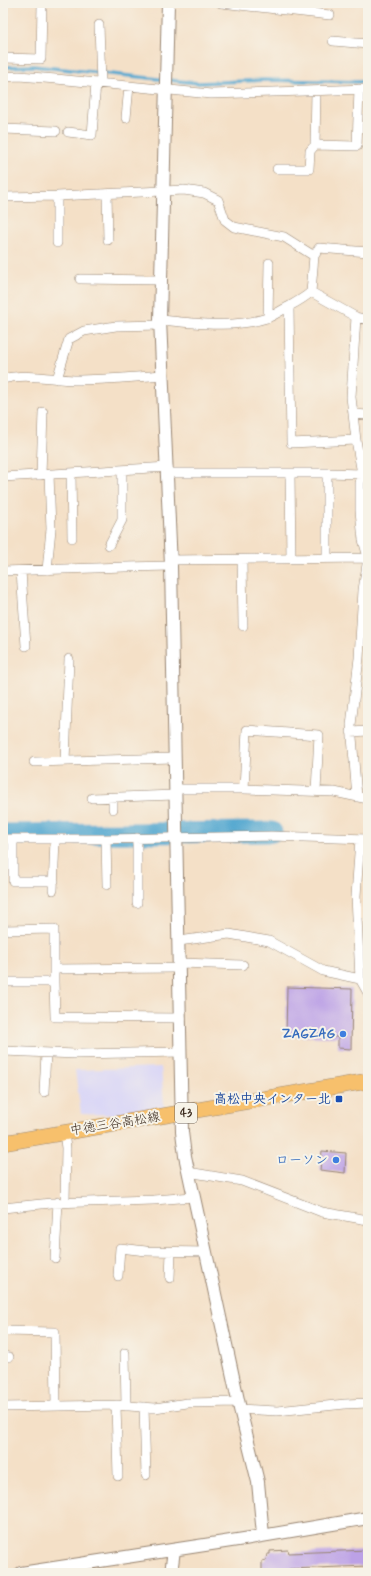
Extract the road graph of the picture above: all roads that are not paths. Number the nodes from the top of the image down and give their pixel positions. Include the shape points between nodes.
1 (42, 3) edge
2 (168, 3) edge
3 (177, 3) edge
4 (221, 3) edge
5 (330, 15) dead end
6 (99, 25) dead end
7 (368, 34) edge
8 (333, 41) dead end
9 (367, 44) edge
10 (3, 58) edge
11 (3, 77) edge
12 (99, 81) junction
13 (166, 84) junction
14 (129, 86) junction
15 (364, 89) edge
16 (316, 91) junction
17 (126, 118) dead end
18 (3, 129) edge
19 (56, 132) dead end
20 (68, 132) dead end
21 (315, 145) junction
22 (278, 169) dead end
23 (164, 191) junction
24 (107, 194) junction
25 (57, 196) junction
26 (3, 197) edge
27 (108, 240) dead end
28 (57, 243) dead end
29 (368, 252) edge
30 (314, 256) junction
31 (269, 263) dead end
32 (80, 279) dead end
33 (162, 280) junction
34 (312, 292) junction
35 (289, 307) junction
36 (356, 317) junction
37 (268, 318) junction
38 (368, 320) edge
39 (161, 322) junction
40 (163, 375) junction
41 (3, 379) edge
42 (57, 379) junction
43 (43, 412) dead end
44 (353, 414) junction
45 (368, 415) edge
46 (356, 440) junction
47 (122, 470) junction
48 (168, 470) junction
49 (71, 473) junction
50 (290, 473) junction
51 (327, 473) junction
52 (45, 474) junction
53 (362, 474) junction
54 (3, 477) edge
55 (72, 538) dead end
56 (109, 545) dead end
57 (327, 558) junction
58 (368, 558) edge
59 (291, 559) junction
60 (242, 560) junction
61 (171, 563) junction
62 (47, 570) junction
63 (3, 571) edge
64 (21, 571) junction
65 (243, 626) dead end
66 (26, 646) dead end
67 (69, 659) dead end
68 (351, 732) junction
69 (368, 732) edge
70 (174, 758) junction
71 (65, 761) junction
72 (34, 762) dead end
73 (244, 789) junction
74 (316, 791) junction
75 (175, 792) junction
76 (357, 797) junction
77 (92, 798) dead end
78 (112, 798) junction
79 (368, 799) edge
80 (113, 809) dead end
81 (176, 834) junction
82 (137, 838) junction
83 (3, 839) edge
84 (13, 839) junction
85 (55, 839) junction
86 (106, 839) junction
87 (364, 839) edge
88 (107, 884) dead end
89 (137, 903) dead end
90 (3, 930) edge
91 (178, 942) junction
92 (243, 965) dead end
93 (179, 966) junction
94 (54, 969) junction
95 (360, 979) junction
96 (3, 982) edge
97 (54, 982) junction
98 (368, 993) edge
99 (180, 1018) junction
100 (3, 1051) edge
101 (181, 1052) junction
102 (46, 1053) junction
103 (368, 1081) edge
104 (44, 1092) dead end
105 (181, 1114) junction
106 (64, 1133) junction
107 (3, 1143) edge
108 (188, 1172) junction
109 (193, 1196) junction
110 (61, 1202) junction
111 (3, 1208) edge
112 (368, 1220) edge
113 (171, 1252) junction
114 (206, 1252) junction
115 (56, 1258) dead end
116 (118, 1276) dead end
117 (170, 1278) dead end
118 (3, 1331) edge
119 (125, 1352) dead end
120 (368, 1403) edge
121 (116, 1404) junction
122 (56, 1406) junction
123 (126, 1406) junction
124 (144, 1406) junction
125 (239, 1406) junction
126 (3, 1407) edge
127 (146, 1475) dead end
128 (118, 1476) dead end
129 (368, 1518) edge
130 (263, 1535) junction
131 (174, 1550) junction
132 (94, 1568) edge
133 (21, 1573) edge
134 (171, 1573) edge

1 - 10 street via 41,59
2 - 3 street
2 - 13 street
4 - 5 street
6 - 12 street
7 - 9 street
8 - 9 street
11 - 12 street
12 - 14 street
12 - 20 street via 92,135
13 - 14 street
13 - 16 street via 211,94
13 - 23 street
14 - 17 street
15 - 16 street
15 - 21 street via 357,146
16 - 21 street
18 - 19 street
21 - 22 street via 310,151 309,169
23 - 24 street
23 - 30 street via 204,193 218,200 225,220 234,227 284,237
23 - 33 street
24 - 25 street
24 - 27 street
25 - 26 street
25 - 28 street
29 - 30 street via 319,248
30 - 34 street
31 - 37 street
32 - 33 street
33 - 39 street
34 - 35 street
34 - 36 street
35 - 37 street
35 - 46 street via 291,443
36 - 38 street
36 - 44 street via 351,397
37 - 39 street via 231,325
39 - 40 street
39 - 42 street via 84,331 69,339
40 - 42 street via 101,380
40 - 48 street
41 - 42 street
43 - 52 street
44 - 45 street
44 - 46 street
46 - 53 street
47 - 48 street
47 - 49 street
47 - 56 street via 122,520
48 - 50 street
48 - 61 street
49 - 52 street
49 - 55 street
50 - 51 street
50 - 59 street
51 - 53 street
51 - 57 street
52 - 54 street
52 - 62 street via 51,529
53 - 58 street via 360,511
57 - 58 street
57 - 59 street
58 - 68 street
59 - 60 street
60 - 61 street
60 - 65 street
61 - 62 street
61 - 70 street
62 - 64 street
63 - 64 street
64 - 66 street
67 - 71 street
68 - 69 street
68 - 76 street
70 - 71 street
70 - 75 street
71 - 72 street
73 - 74 street
73 - 74 street via 247,730 319,735
73 - 75 street
74 - 76 street
75 - 78 street
75 - 81 street
76 - 79 street
77 - 78 street
78 - 80 street
81 - 82 street
81 - 87 street
81 - 91 street
82 - 86 street
82 - 89 street
83 - 84 street
84 - 85 street
84 - 85 street via 13,881 53,886
85 - 86 street
86 - 88 street
87 - 95 street via 356,896
90 - 94 street via 54,930
91 - 93 street
91 - 95 street via 229,934 269,940 323,971
92 - 93 street
93 - 94 street
93 - 99 street
94 - 97 street
95 - 98 street
96 - 97 street
97 - 99 street via 54,1017
99 - 101 street
100 - 102 street
101 - 102 street
101 - 105 street
102 - 104 street
103 - 105 main road, 中徳三谷高松線 / 43
105 - 106 main road, 中徳三谷高松線 / 43
105 - 108 street
106 - 107 main road, 中徳三谷高松線 / 43
106 - 110 street via 66,1148
108 - 109 street
108 - 112 street via 242,1181 322,1212
109 - 110 street via 154,1200
109 - 114 street
110 - 111 street
110 - 115 street
113 - 114 street
113 - 116 street via 120,1248
113 - 117 street
114 - 125 street
118 - 122 street via 55,1332
119 - 123 street
120 - 125 street via 276,1411
121 - 122 street
121 - 123 street
121 - 128 street
122 - 126 street
123 - 124 street
124 - 125 street
124 - 127 street
125 - 130 street via 258,1482
129 - 130 street
130 - 131 street
131 - 132 street via 124,1556
131 - 134 street
132 - 133 street

